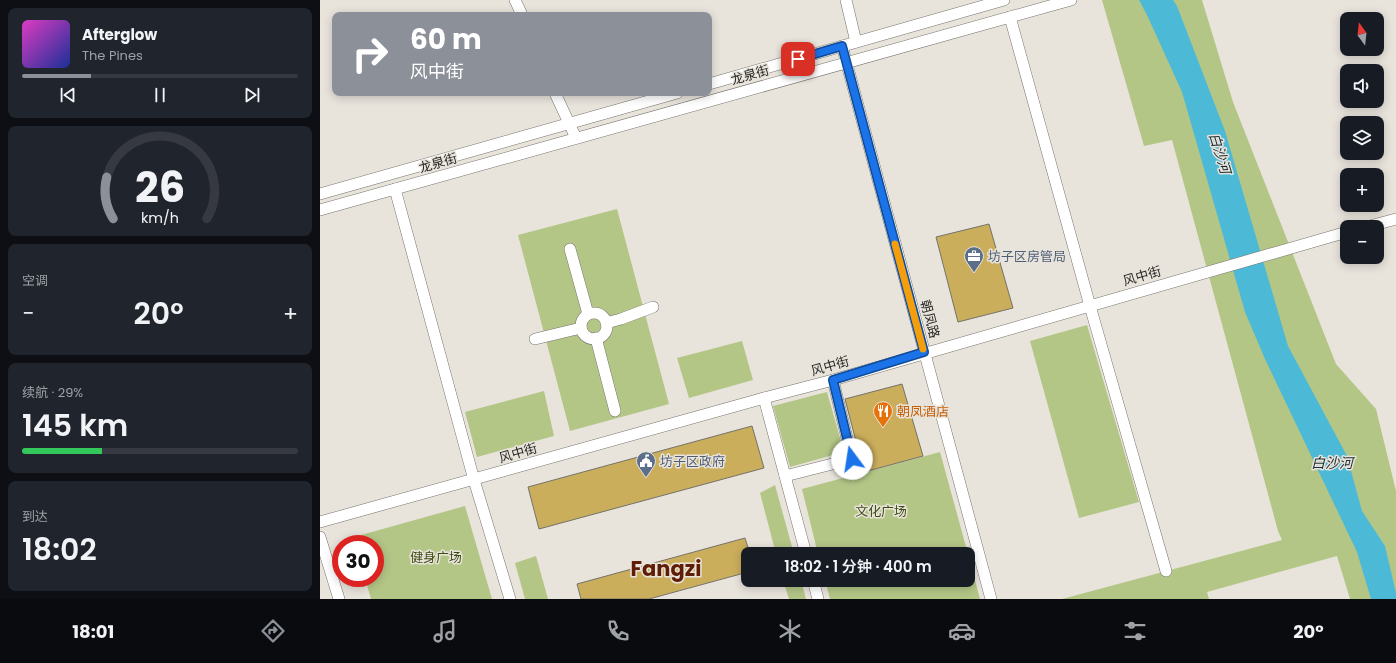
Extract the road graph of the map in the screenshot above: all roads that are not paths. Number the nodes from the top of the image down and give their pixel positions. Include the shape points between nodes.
1 (515, 0) edge
2 (846, 0) edge
3 (1004, 0) edge
4 (1071, 0) edge
5 (521, 12) edge
6 (1010, 17) junction
7 (856, 42) junction
8 (842, 46) junction
9 (846, 63) junction
10 (712, 83) edge
11 (556, 96) edge
12 (667, 96) edge
13 (569, 124) junction
14 (576, 138) junction
15 (395, 189) junction
16 (320, 194) edge
17 (320, 210) edge
18 (1396, 219) edge
19 (1384, 222) edge
20 (1340, 234) edge
21 (570, 249) dead end
22 (1090, 306) junction
23 (653, 307) dead end
24 (588, 314) junction
25 (606, 323) junction
26 (581, 328) junction
27 (596, 338) junction
28 (535, 339) dead end
29 (924, 352) junction
30 (833, 380) junction
31 (764, 398) junction
32 (615, 411) dead end
33 (785, 476) junction
34 (474, 480) junction
35 (320, 522) edge
36 (320, 537) edge
37 (804, 547) edge
38 (1166, 571) dead end
39 (815, 587) edge
40 (339, 599) edge
41 (510, 599) edge
42 (818, 599) edge
43 (991, 599) edge

1 - 5 street
2 - 7 street
3 - 7 street, 龙泉街
4 - 6 street, 龙泉街
6 - 9 street, 龙泉街
6 - 22 street
7 - 8 street, 龙泉街
8 - 9 street, 朝凤路
8 - 10 street, 龙泉街
9 - 14 street, 龙泉街
9 - 29 street, 朝凤路
11 - 13 street
12 - 13 street, 龙泉街
13 - 14 street
13 - 16 street, 龙泉街
14 - 15 street, 龙泉街
15 - 17 street, 龙泉街
15 - 34 street
18 - 19 street
20 - 22 street, 风中街
21 - 24 street
22 - 29 street, 风中街
22 - 38 street
23 - 25 street
24 - 25 street via 599,314
24 - 26 street via 582,320
25 - 27 street via 605,331
26 - 27 street via 588,337
26 - 28 street
27 - 32 street
29 - 30 street, 风中街
29 - 43 street, 朝凤路
30 - 31 street, 风中街
30 - 33 street via 852,459
31 - 33 street
31 - 34 street, 风中街
33 - 37 street
34 - 35 street, 风中街
34 - 41 street
36 - 40 street
39 - 42 street

